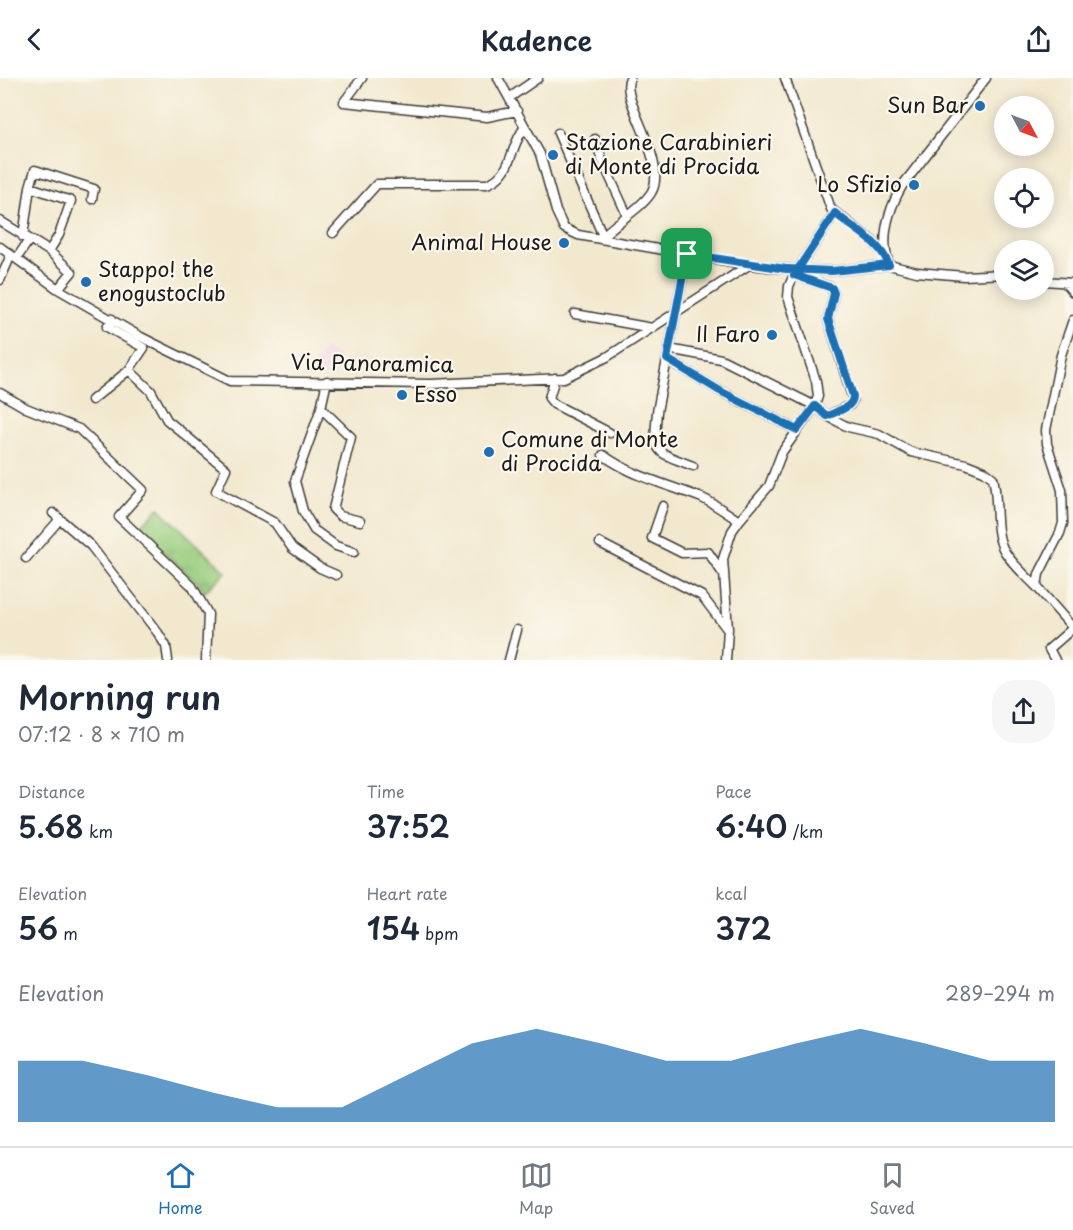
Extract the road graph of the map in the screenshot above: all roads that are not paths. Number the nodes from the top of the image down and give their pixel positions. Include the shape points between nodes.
1 (362, 78) edge
2 (498, 78) edge
3 (538, 78) edge
4 (630, 78) edge
5 (785, 78) edge
6 (986, 78) edge
7 (509, 98) junction
8 (517, 111) junction
9 (525, 127) junction
10 (558, 133) dead end
11 (596, 139) dead end
12 (30, 187) junction
13 (92, 199) dead end
14 (835, 213) junction
15 (627, 215) junction
16 (0, 221) edge
17 (333, 233) dead end
18 (601, 237) junction
19 (26, 238) junction
20 (0, 247) edge
21 (49, 251) junction
22 (687, 254) junction
23 (14, 256) junction
24 (886, 256) junction
25 (749, 265) junction
26 (889, 265) junction
27 (791, 272) junction
28 (994, 275) edge
29 (0, 280) edge
30 (1054, 282) edge
31 (1069, 283) edge
32 (58, 289) junction
33 (1073, 292) edge
34 (676, 312) junction
35 (575, 314) dead end
36 (112, 319) junction
37 (1073, 320) edge
38 (652, 328) junction
39 (669, 349) junction
40 (667, 359) junction
41 (129, 370) junction
42 (555, 378) junction
43 (327, 381) junction
44 (0, 393) edge
45 (92, 400) dead end
46 (815, 406) junction
47 (321, 408) junction
48 (827, 416) junction
49 (797, 430) junction
50 (610, 433) dead end
51 (603, 455) dead end
52 (693, 466) dead end
53 (663, 506) dead end
54 (360, 521) dead end
55 (739, 521) junction
56 (600, 543) dead end
57 (354, 552) dead end
58 (26, 558) dead end
59 (336, 575) dead end
60 (724, 575) junction
61 (1037, 587) junction
62 (1073, 628) edge
63 (728, 629) junction
64 (517, 630) dead end
65 (168, 660) edge
66 (206, 660) edge
67 (509, 660) edge
68 (726, 660) edge
69 (1055, 660) edge

1 - 8 street via 344,102 487,117
2 - 7 street
3 - 7 street
4 - 15 street via 629,97 651,151 654,188
5 - 14 street
6 - 24 street via 893,201 888,215
7 - 8 street
8 - 9 street
9 - 17 street via 508,167 495,181 377,184
9 - 18 street via 540,154 564,228 578,235
10 - 18 street
11 - 15 street
12 - 13 street via 35,170 94,189
12 - 19 street
12 - 21 street via 71,201 59,236
14 - 24 street
14 - 27 street
15 - 18 street
16 - 19 street
18 - 22 street
19 - 21 street
19 - 23 street
20 - 23 street, Via Panoramica
21 - 32 street via 72,272
22 - 25 street
22 - 34 street
23 - 29 street
23 - 32 street, Via Panoramica
24 - 26 street
25 - 27 street
25 - 34 street, Via Panoramica
26 - 27 street, bridge
26 - 28 street via 917,272
27 - 46 street via 788,297 816,381
27 - 48 street via 830,287 834,293 828,319 853,400
30 - 31 street
31 - 33 street
32 - 36 street, Via Panoramica
34 - 38 street, Via Panoramica
34 - 39 street
35 - 38 street
36 - 41 street via 108,327 144,348
36 - 43 street, Via Panoramica via 230,381
37 - 61 street via 1061,355 1046,430 1062,490 1063,523
38 - 42 street, Via Panoramica via 607,357 564,378
39 - 40 street
39 - 46 street via 721,359
40 - 49 street
40 - 52 street via 657,412 656,447 662,454
41 - 45 street
41 - 59 street via 151,391 167,420 226,469 216,491 275,523 292,548
42 - 43 street, Via Panoramica via 431,384
42 - 50 street via 549,398 554,404
43 - 47 street
44 - 66 street via 79,429 143,490 119,517 192,586 208,614
46 - 48 street
46 - 49 street
47 - 54 street via 351,437 333,509 340,516
47 - 57 street via 295,481 303,511 314,530 336,546
48 - 61 street via 848,427 879,434 911,452 966,464 993,478 1004,552
49 - 55 street via 782,453 769,486
51 - 55 street via 645,479 704,499
53 - 60 street via 652,538 682,553 708,552
55 - 60 street via 723,559
56 - 63 street via 702,596
58 - 65 street via 56,516 91,546 166,646
60 - 63 street
61 - 62 street
62 - 69 street via 1048,649
63 - 68 street
64 - 67 street

